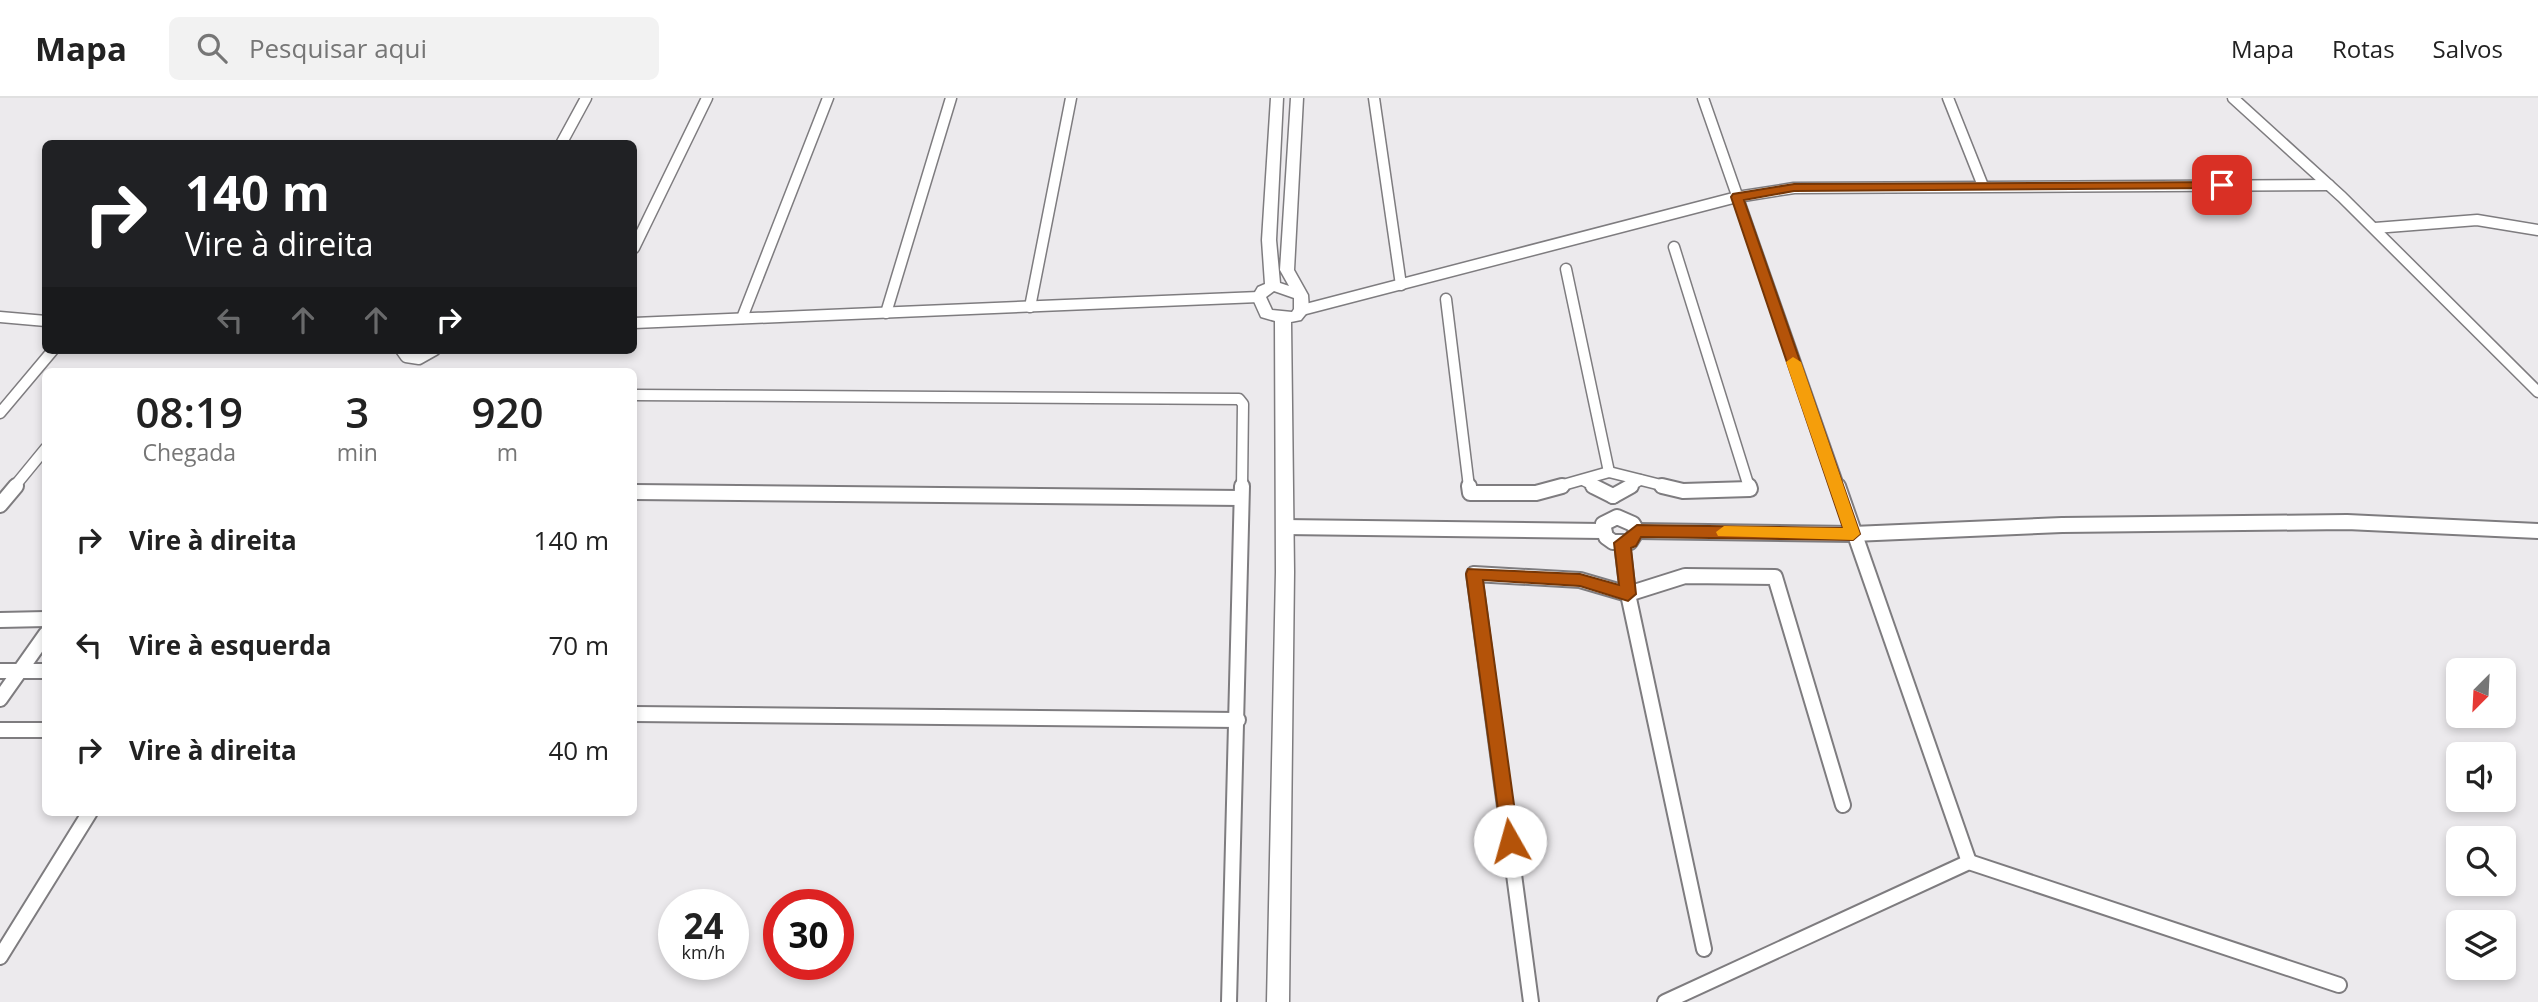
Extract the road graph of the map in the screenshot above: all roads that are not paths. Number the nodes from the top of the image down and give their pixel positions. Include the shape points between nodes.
1 (586, 98) edge
2 (707, 98) edge
3 (828, 98) edge
4 (951, 98) edge
5 (1071, 98) edge
6 (1277, 98) edge
7 (1297, 98) edge
8 (1374, 98) edge
9 (1703, 98) edge
10 (1948, 98) edge
11 (2233, 98) edge
12 (563, 140) edge
13 (2329, 185) junction
14 (1983, 186) junction
15 (1737, 197) junction
16 (2375, 228) junction
17 (2538, 230) edge
18 (637, 242) edge
19 (1674, 247) dead end
20 (1566, 269) dead end
21 (1401, 285) junction
22 (1273, 286) junction
23 (1259, 298) junction
24 (1446, 299) dead end
25 (1301, 302) junction
26 (1030, 307) junction
27 (886, 313) junction
28 (0, 317) edge
29 (742, 318) junction
30 (1283, 318) junction
31 (42, 320) edge
32 (637, 323) edge
33 (50, 354) edge
34 (404, 354) edge
35 (428, 354) edge
36 (2538, 392) edge
37 (637, 395) edge
38 (0, 413) edge
39 (42, 454) edge
40 (1609, 472) junction
41 (1583, 480) junction
42 (1640, 480) junction
43 (637, 492) edge
44 (1613, 496) junction
45 (1241, 498) junction
46 (0, 505) edge
47 (1617, 517) junction
48 (1284, 527) junction
49 (1602, 530) junction
50 (1637, 531) junction
51 (2538, 531) edge
52 (1853, 534) junction
53 (1622, 543) junction
54 (1628, 594) junction
55 (0, 620) edge
56 (42, 620) edge
57 (42, 639) edge
58 (0, 671) edge
59 (19, 671) junction
60 (42, 671) edge
61 (0, 699) edge
62 (637, 714) edge
63 (1238, 720) junction
64 (0, 730) edge
65 (42, 730) edge
66 (1843, 805) dead end
67 (88, 816) edge
68 (1969, 862) junction
69 (1704, 949) dead end
70 (0, 957) edge
71 (2339, 985) dead end
72 (1228, 1002) edge
73 (1278, 1002) edge
74 (1531, 1002) edge
75 (1665, 1002) edge

1 - 12 street
2 - 18 street
3 - 29 street
4 - 27 street
5 - 26 street
6 - 22 street via 1269,240
7 - 25 street via 1287,270
8 - 21 street
9 - 15 street
10 - 14 street
11 - 13 street
13 - 14 street
13 - 16 street
14 - 15 street via 1794,188
15 - 21 street
15 - 52 street
16 - 17 street via 2457,218 2508,221
16 - 36 street
19 - 42 street via 1750,489 1683,491
20 - 40 street
21 - 25 street
22 - 23 street
22 - 25 street
23 - 26 street
23 - 30 street via 1266,314
24 - 41 street via 1470,494 1536,493
25 - 30 street via 1296,317
26 - 27 street
27 - 29 street
28 - 31 street
29 - 32 street
30 - 48 street
33 - 38 street
34 - 35 street via 419,359
37 - 45 street via 1238,399 1245,407
39 - 46 street
40 - 41 street
40 - 42 street
41 - 44 street
42 - 44 street
43 - 45 street
44 - 47 street
45 - 63 street
47 - 49 street via 1608,519
47 - 50 street
48 - 49 street
48 - 73 street
49 - 53 street via 1606,537
50 - 52 street
50 - 53 street via 1630,542
51 - 52 street via 2347,522 2062,525
52 - 68 street
53 - 54 street
54 - 66 street via 1685,576 1775,577
54 - 69 street
54 - 74 street via 1580,580 1474,574
55 - 56 street
57 - 59 street
58 - 59 street
59 - 60 street
59 - 61 street
62 - 63 street
63 - 72 street
64 - 65 street
67 - 70 street
68 - 71 street
68 - 75 street

